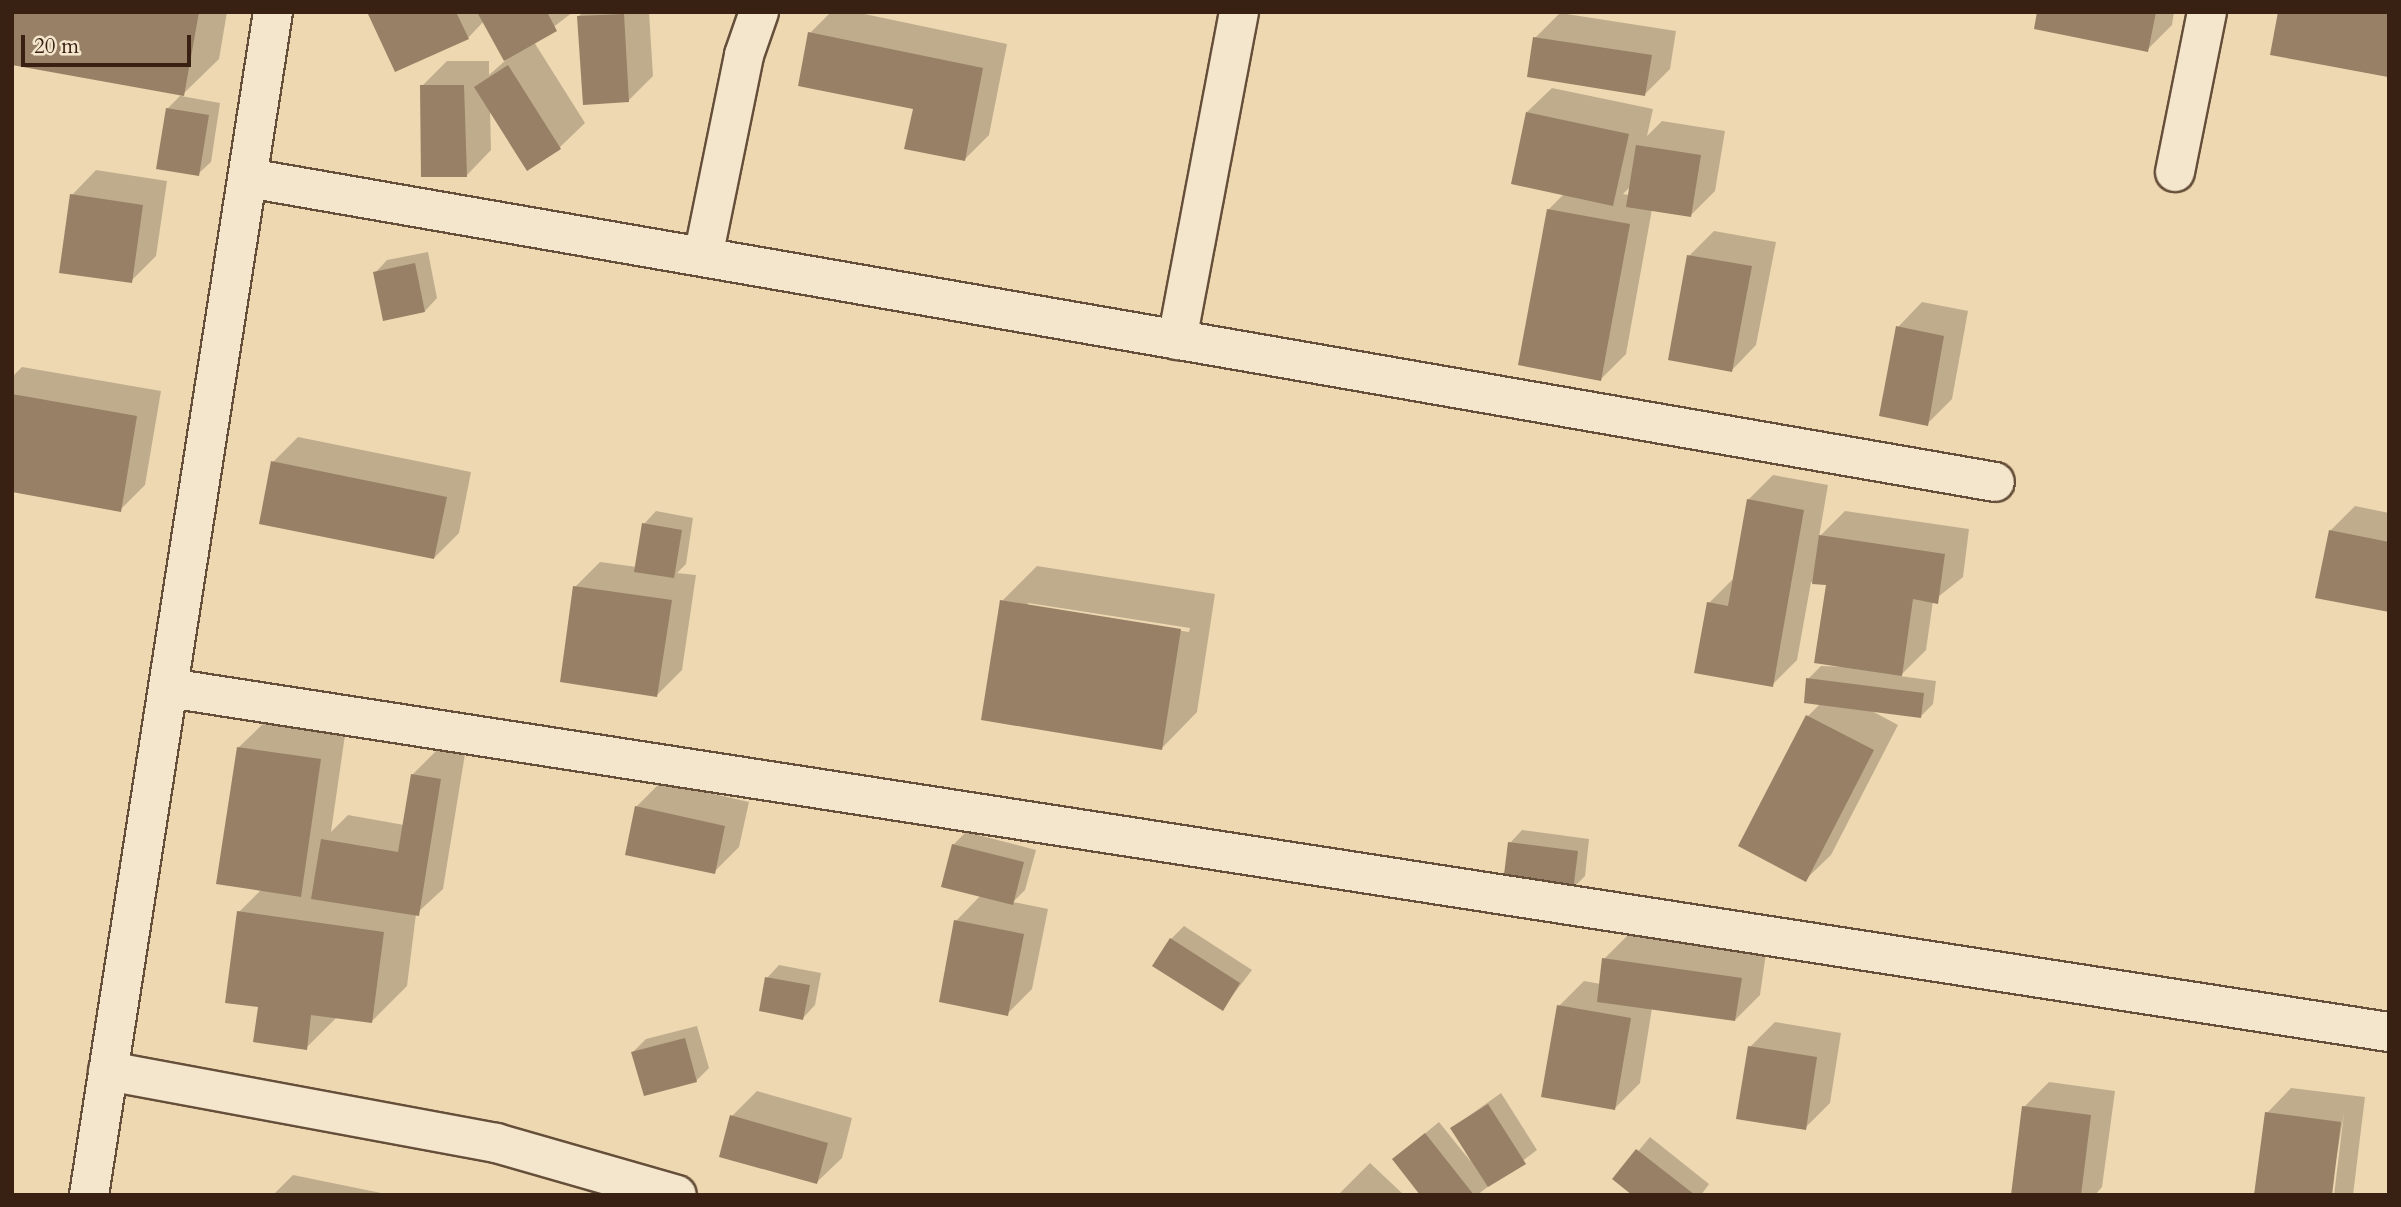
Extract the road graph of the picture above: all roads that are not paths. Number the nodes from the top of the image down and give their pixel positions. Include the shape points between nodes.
1 (273, 12) edge
2 (759, 12) edge
3 (1238, 12) edge
4 (2207, 12) edge
5 (2175, 172) dead end
6 (248, 178) junction
7 (703, 257) junction
8 (1177, 340) junction
9 (1994, 482) dead end
10 (169, 688) junction
11 (2389, 1032) edge
12 (108, 1071) junction
13 (89, 1195) edge
14 (677, 1195) edge

1 - 6 street
2 - 7 street via 744,55
3 - 8 street
4 - 5 street
6 - 7 street
6 - 10 street
7 - 8 street
8 - 9 street
10 - 11 street
10 - 12 street
12 - 13 street
12 - 14 street via 496,1143

